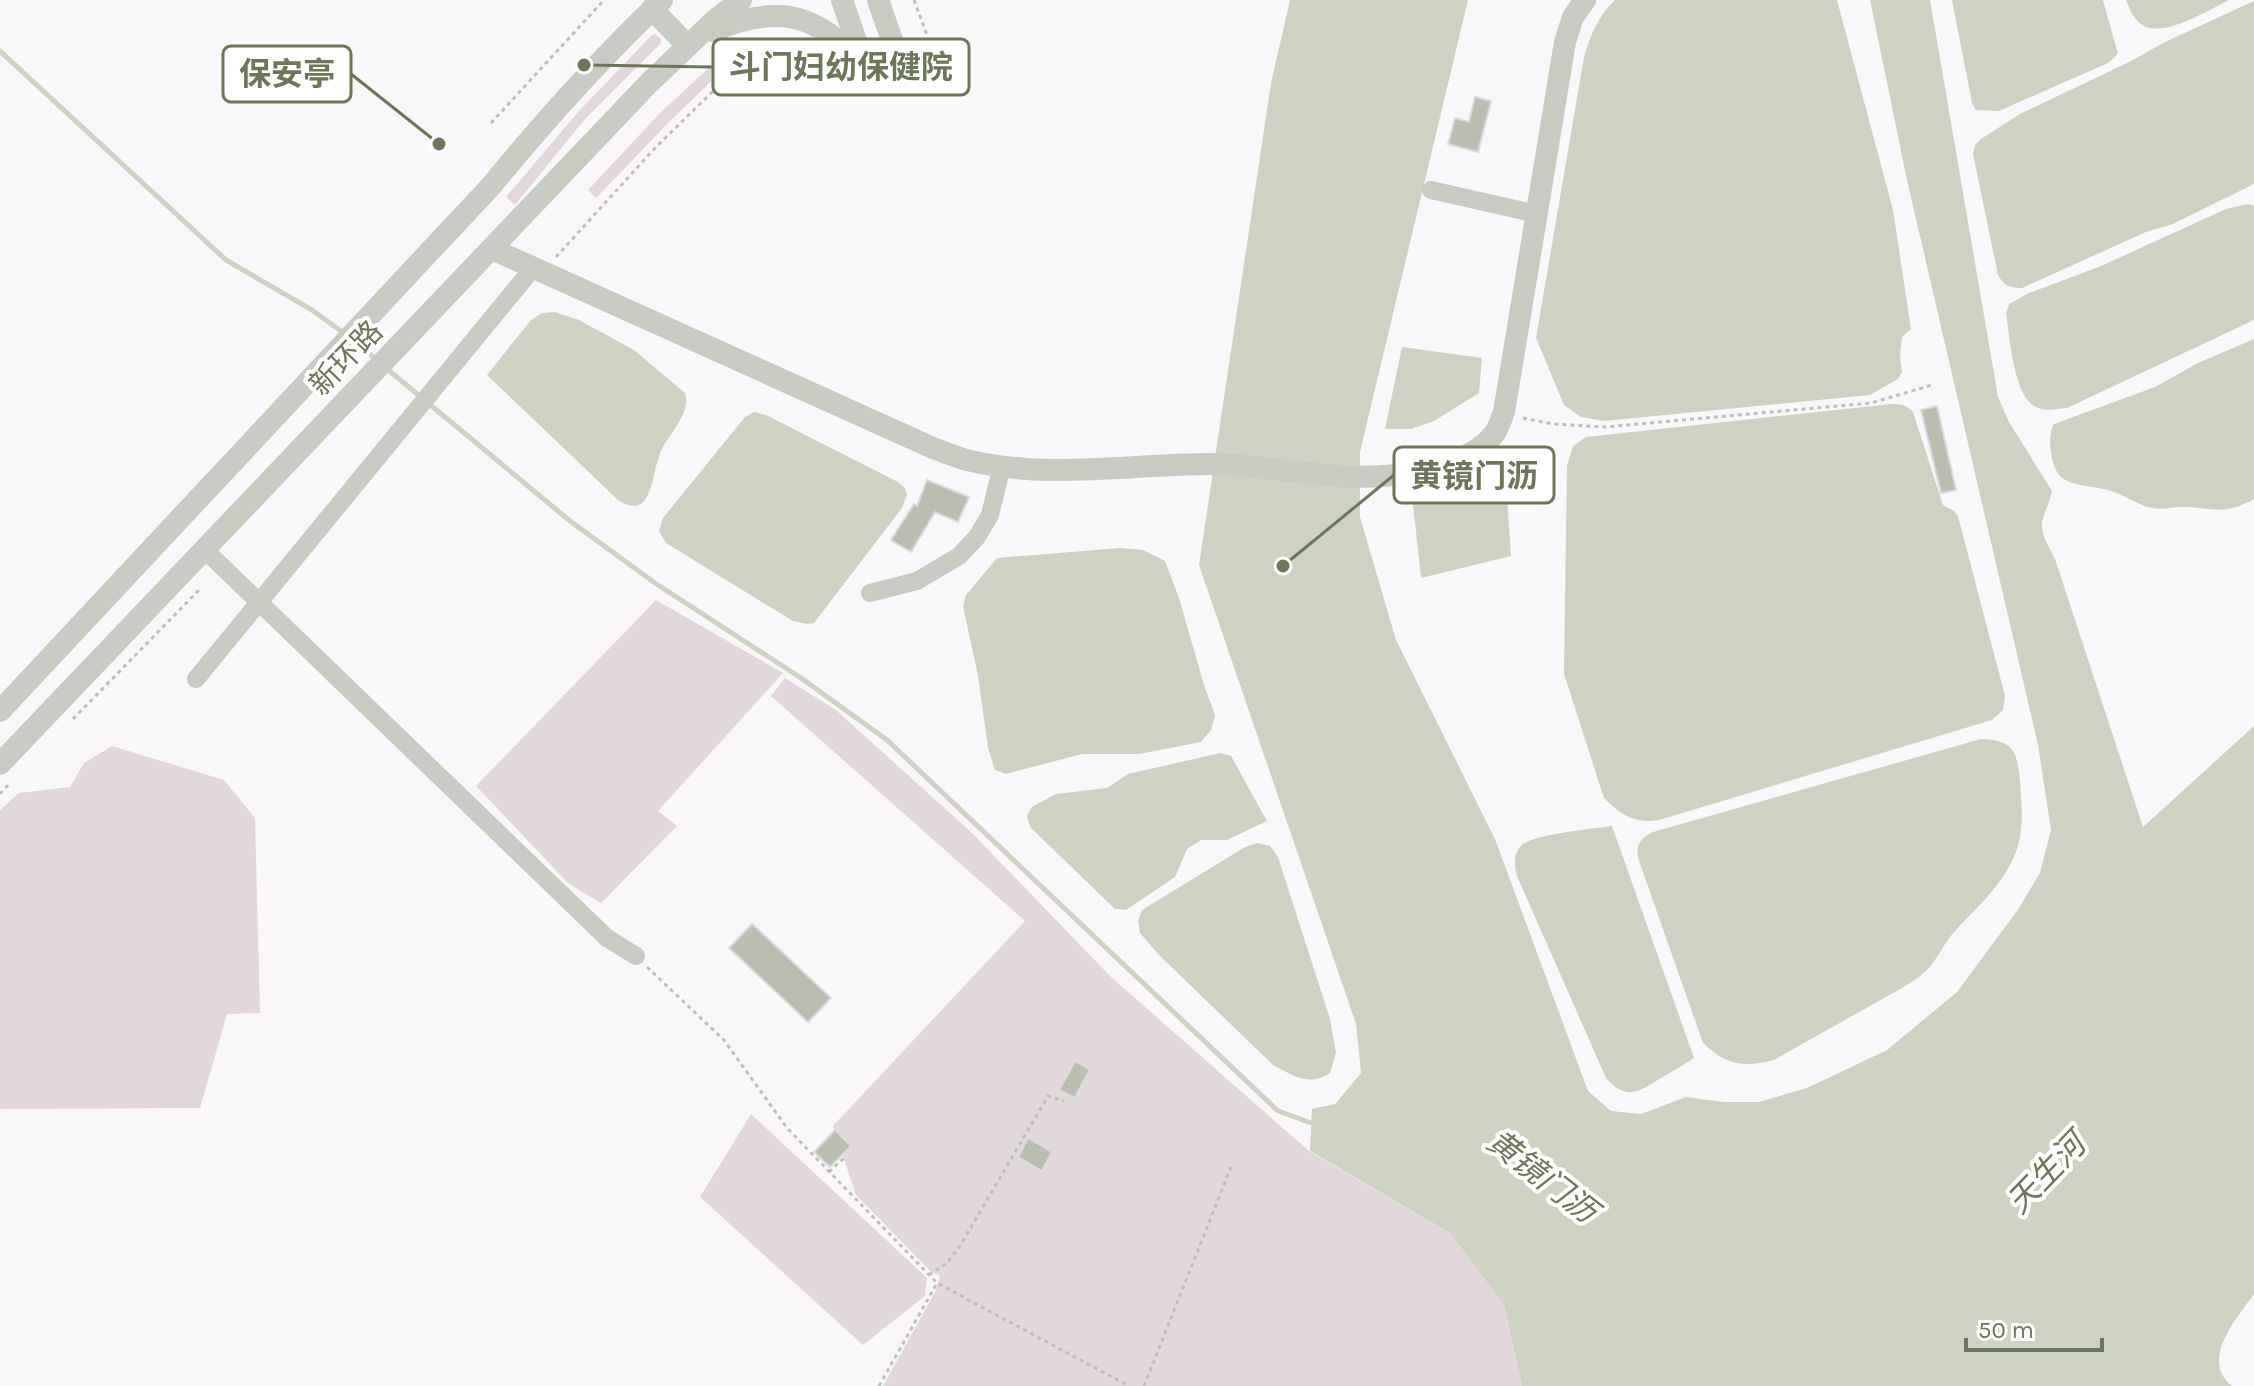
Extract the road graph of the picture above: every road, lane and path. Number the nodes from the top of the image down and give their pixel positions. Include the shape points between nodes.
1 (604, 0) edge
2 (741, 0) edge
3 (842, 0) edge
4 (878, 0) edge
5 (914, 0) edge
6 (1585, 0) edge
7 (657, 5) edge
8 (778, 37) dead end
9 (688, 46) junction
10 (818, 48) dead end
11 (933, 51) dead end
12 (899, 60) dead end
13 (846, 93) dead end
14 (491, 123) dead end
15 (1431, 190) dead end
16 (1537, 214) junction
17 (492, 249) junction
18 (538, 270) junction
19 (1932, 385) dead end
20 (1504, 412) junction
21 (1002, 466) junction
22 (205, 550) junction
23 (199, 590) dead end
24 (870, 593) dead end
25 (259, 602) junction
26 (196, 679) dead end
27 (0, 711) edge
28 (66, 726) dead end
29 (6, 773) edge
30 (0, 794) edge
31 (636, 956) joint
32 (1064, 1101) dead end
33 (846, 1156) dead end
34 (1231, 1167) dead end
35 (829, 1172) junction
36 (929, 1275) junction
37 (937, 1283) junction
38 (879, 1386) edge
39 (1129, 1386) edge
40 (1144, 1386) edge

1 - 14 path
2 - 9 street, 新环路
3 - 9 street via 867,69 827,31 777,15 732,23
4 - 12 street
5 - 11 path
6 - 16 street via 1565,42
7 - 9 street
7 - 27 street, 新环路 via 615,44 480,198
8 - 18 path via 754,51
9 - 17 street, 新环路
10 - 13 path
15 - 16 street
16 - 20 street
17 - 18 street
17 - 22 street, 新环路
18 - 21 street via 933,448
18 - 25 street
19 - 20 path via 1871,403 1605,427 1553,424
20 - 21 street via 1495,433 1478,449 1411,473 1363,477 1212,464 1074,471
21 - 24 street via 990,515 959,556 917,581
22 - 25 street
22 - 29 street, 新环路
23 - 28 path
25 - 26 street
25 - 31 street via 607,938
29 - 30 path
31 - 35 path via 724,1040 787,1128
32 - 36 path via 1048,1096 960,1246
33 - 35 path
34 - 40 path
35 - 36 path
36 - 37 path
37 - 38 path
37 - 39 path

